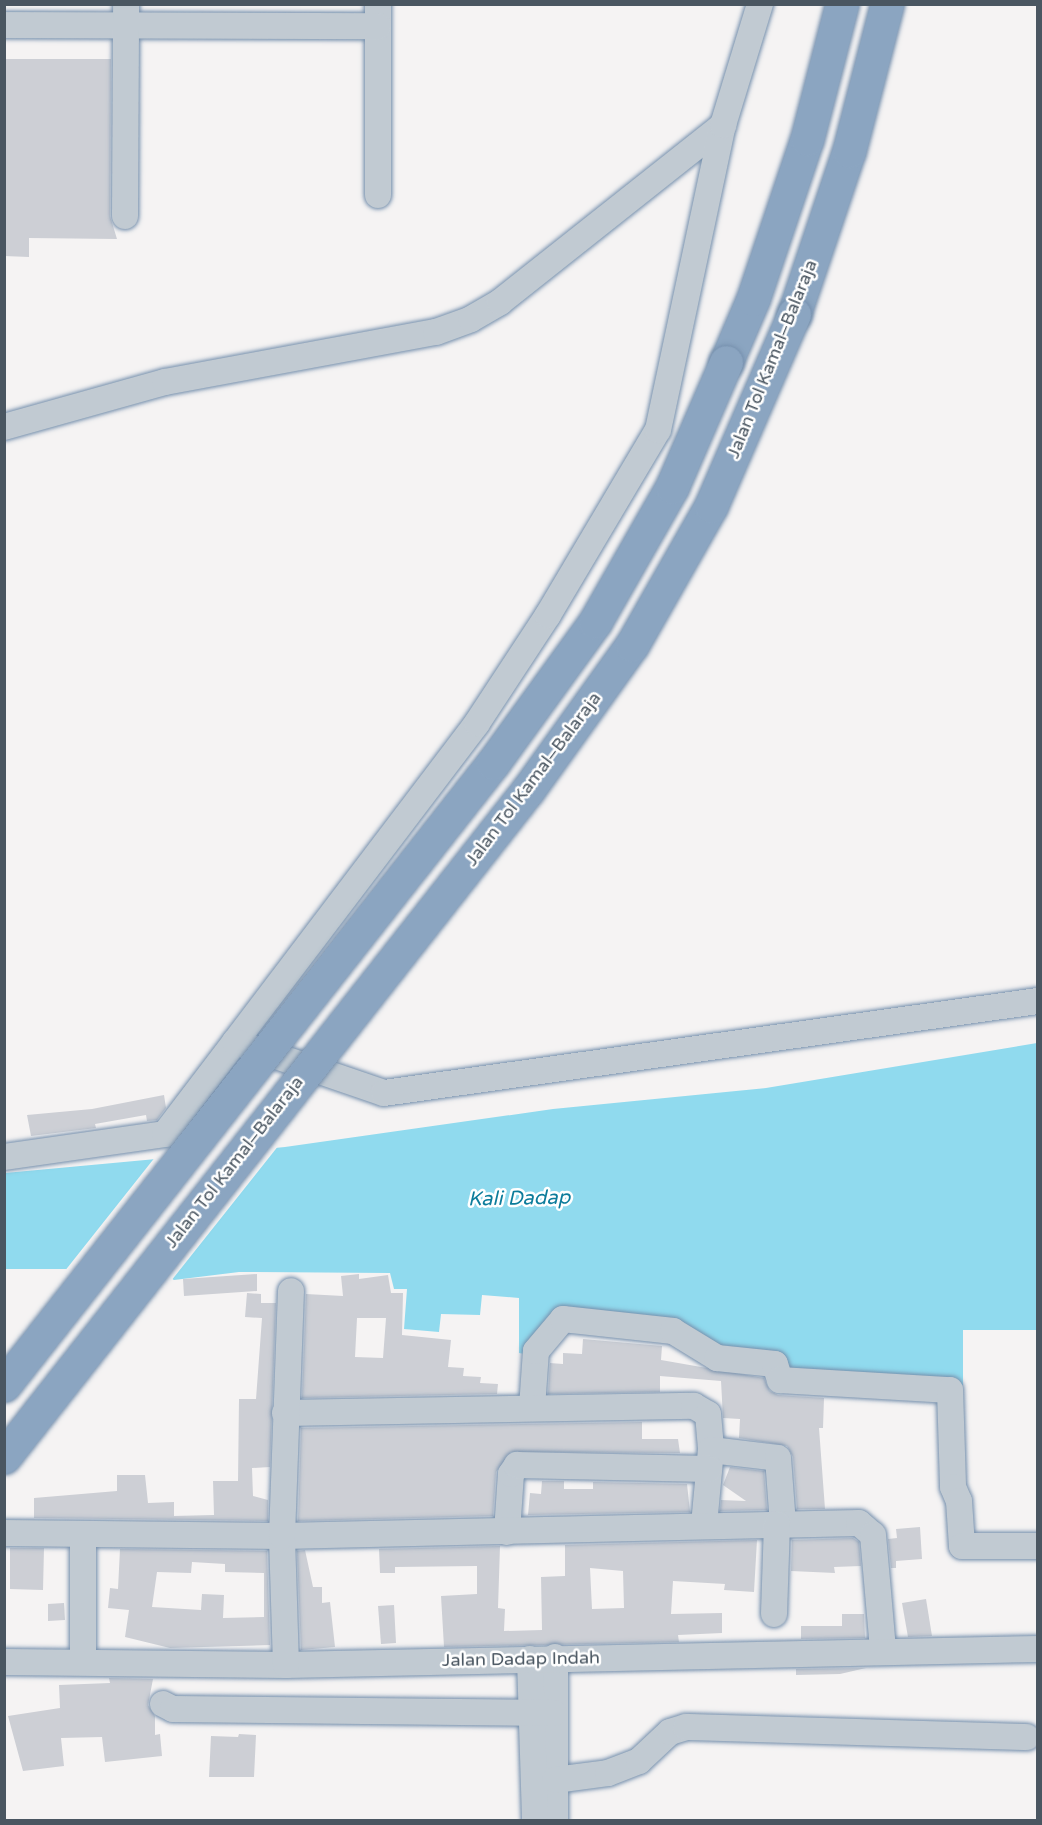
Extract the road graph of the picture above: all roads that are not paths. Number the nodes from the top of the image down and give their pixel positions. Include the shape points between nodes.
1 (760, 4) edge
2 (842, 4) edge
3 (887, 4) edge
4 (378, 15) edge
5 (126, 16) edge
6 (4, 26) edge
7 (723, 125) junction
8 (378, 195) dead end
9 (125, 216) dead end
10 (4, 427) edge
11 (1038, 1001) edge
12 (235, 1042) junction
13 (4, 1158) edge
14 (291, 1291) dead end
15 (4, 1386) edge
16 (532, 1408) junction
17 (285, 1413) junction
18 (4, 1457) edge
19 (710, 1459) junction
20 (780, 1524) junction
21 (704, 1525) junction
22 (507, 1532) junction
23 (4, 1533) edge
24 (83, 1534) junction
25 (282, 1536) junction
26 (1038, 1546) edge
27 (774, 1614) dead end
28 (1038, 1649) edge
29 (884, 1650) junction
30 (543, 1658) junction
31 (4, 1662) edge
32 (83, 1662) junction
33 (286, 1665) junction
34 (163, 1704) dead end
35 (543, 1714) junction
36 (1027, 1737) dead end
37 (555, 1780) junction
38 (535, 1821) edge
39 (555, 1821) edge

1 - 7 street
2 - 15 highway, bridge via 807,139 753,298 672,486 595,622 493,763
3 - 18 highway, Jalan Tol Kamal–Balaraja, bridge via 849,151 794,314 711,506 632,645 528,790
4 - 5 street
4 - 8 street
5 - 6 street
5 - 9 street
7 - 10 street via 500,302 471,319 436,332 165,382
7 - 12 street via 658,430 548,615 477,723
11 - 12 street via 384,1093
12 - 13 street via 165,1134
14 - 17 street
16 - 17 street
16 - 19 street via 694,1406 708,1414
16 - 26 street via 536,1351 562,1319 673,1331 717,1358 775,1364 779,1380 950,1390 953,1487 959,1502 962,1546
17 - 25 street
19 - 20 street via 778,1458
19 - 21 street
19 - 22 street via 517,1465 511,1474
20 - 21 street
20 - 27 street
20 - 29 street via 860,1523 871,1531
21 - 22 street
22 - 25 street
23 - 24 street
24 - 25 street
24 - 32 street
25 - 33 street
28 - 29 street, Jalan Dadap Indah
29 - 30 street, Jalan Dadap Indah via 719,1658
30 - 33 street, Jalan Dadap Indah
30 - 35 street
31 - 32 street, Jalan Dadap Indah
32 - 33 street, Jalan Dadap Indah
34 - 35 street via 173,1709
35 - 37 street
35 - 38 street
36 - 37 street via 686,1727 670,1732 639,1761 608,1773
37 - 39 street

